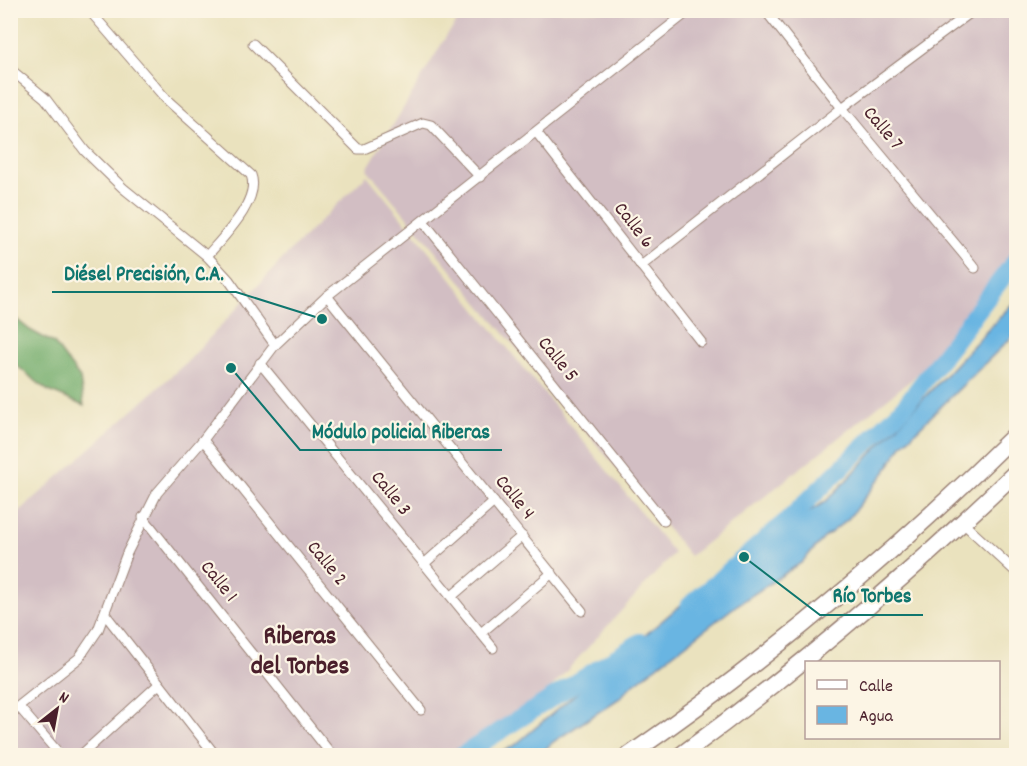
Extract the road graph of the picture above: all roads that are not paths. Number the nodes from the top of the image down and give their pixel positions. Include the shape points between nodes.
1 (89, 10) edge
2 (690, 10) edge
3 (765, 10) edge
4 (974, 10) edge
5 (253, 44) dead end
6 (10, 69) edge
7 (842, 108) junction
8 (537, 133) junction
9 (480, 177) junction
10 (423, 221) junction
11 (207, 256) junction
12 (641, 266) junction
13 (975, 268) dead end
14 (327, 296) junction
15 (701, 342) dead end
16 (275, 345) junction
17 (260, 363) junction
18 (1017, 434) edge
19 (203, 440) junction
20 (1017, 472) edge
21 (494, 502) junction
22 (142, 517) junction
23 (663, 521) dead end
24 (963, 523) junction
25 (522, 536) junction
26 (424, 564) junction
27 (1017, 572) edge
28 (552, 573) junction
29 (452, 596) junction
30 (582, 611) dead end
31 (105, 614) junction
32 (481, 633) junction
33 (493, 648) dead end
34 (159, 684) junction
35 (15, 710) edge
36 (421, 710) dead end
37 (332, 755) edge
38 (61, 756) edge
39 (80, 756) edge
40 (216, 756) edge
41 (628, 756) edge
42 (680, 756) edge

1 - 11 street via 166,99 250,175 255,184 239,217
2 - 8 street
3 - 7 street, Calle 7
4 - 7 street
5 - 9 street via 358,149 423,123 431,124
6 - 11 street via 45,98 85,151 123,188
7 - 12 street
7 - 13 street, Calle 7
8 - 9 street
8 - 12 street, Calle 6
9 - 10 street
10 - 14 street
10 - 23 street, Calle 5
11 - 16 street
12 - 15 street, Calle 6
14 - 16 street
14 - 21 street, Calle 4
16 - 17 street
17 - 19 street
17 - 26 street, Calle 3
18 - 41 highway via 917,528 796,632
19 - 22 street via 163,484
19 - 36 street, Calle 2
20 - 24 highway
21 - 25 street, Calle 4
21 - 26 street
22 - 31 street
22 - 37 street, Calle 1
24 - 27 street
24 - 42 highway via 850,623
25 - 28 street, Calle 4
25 - 29 street
26 - 29 street, Calle 3
28 - 30 street, Calle 4
28 - 32 street
29 - 32 street, Calle 3
31 - 34 street
31 - 35 street via 79,658
32 - 33 street, Calle 3
34 - 39 street
34 - 40 street
35 - 38 street

